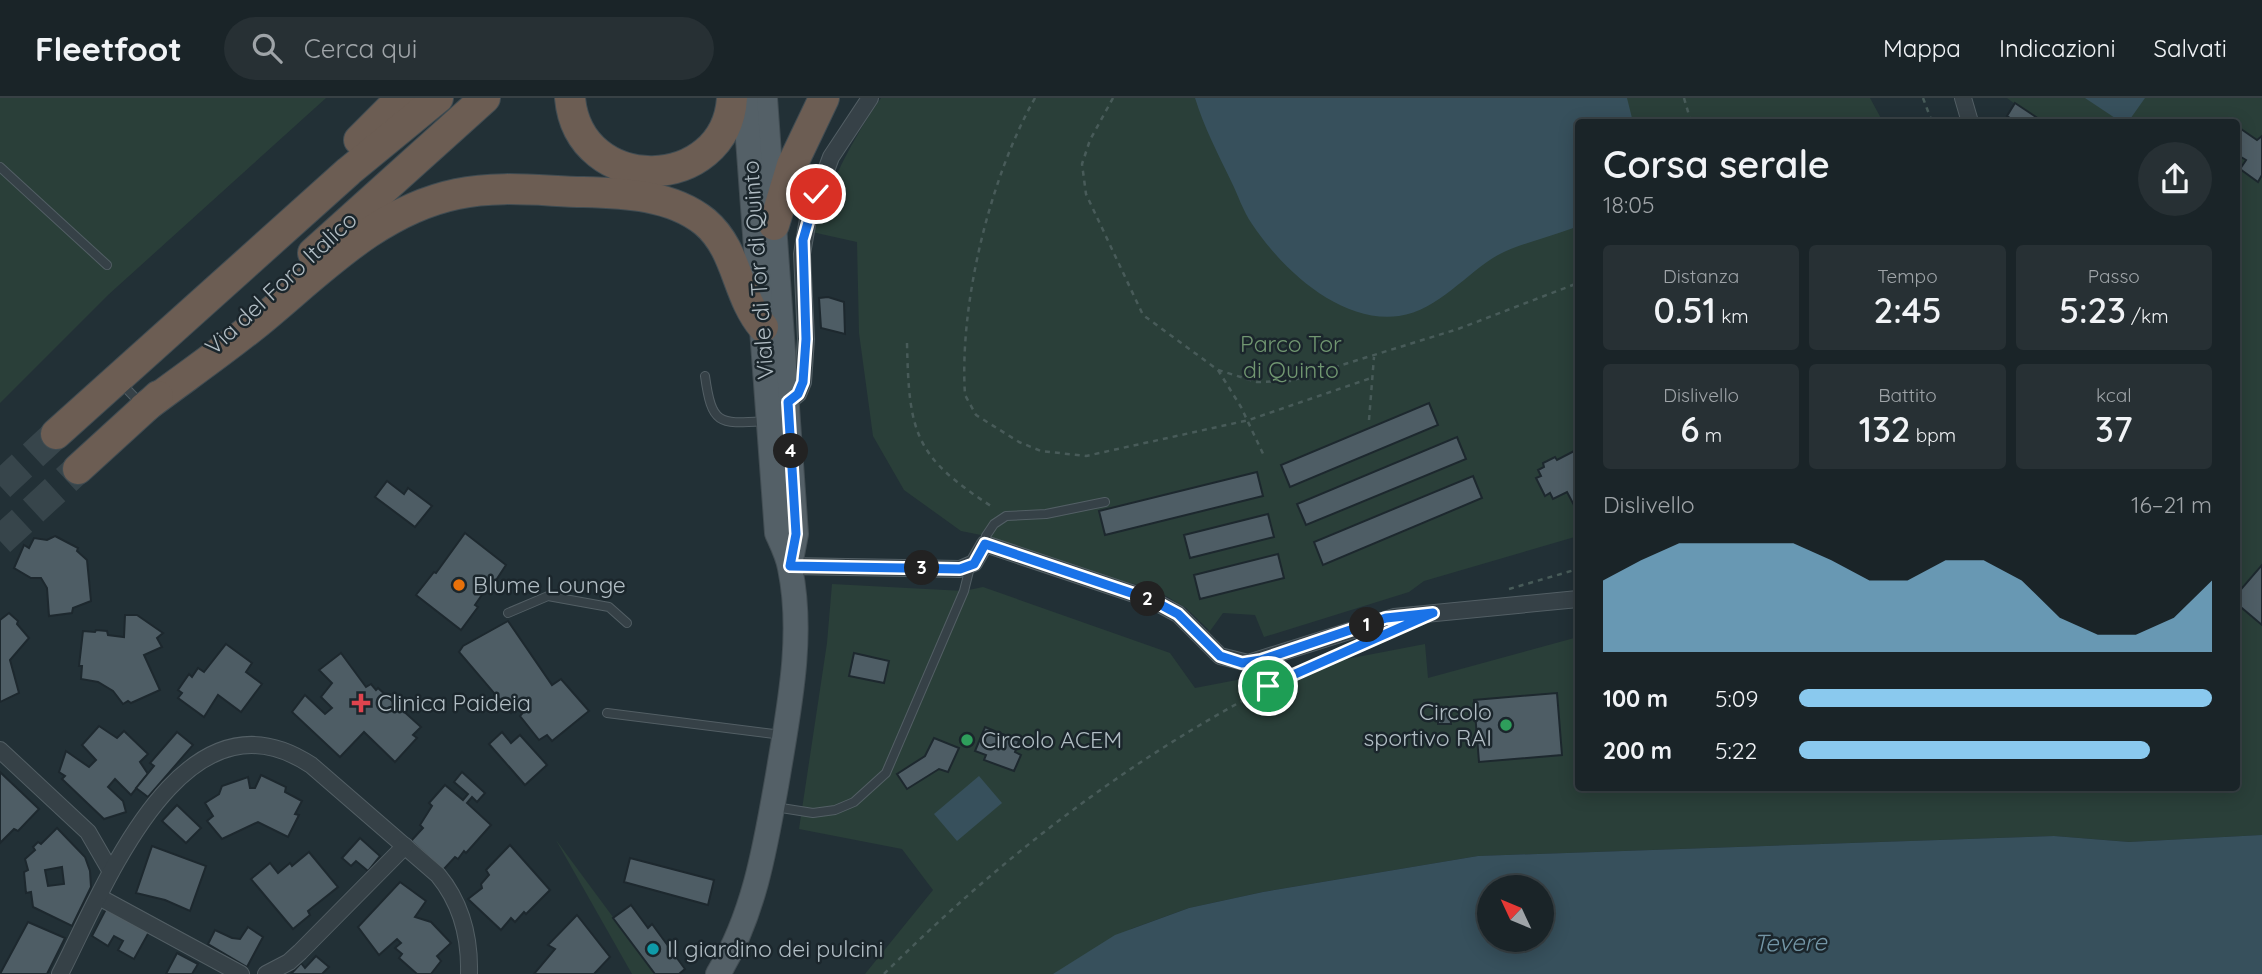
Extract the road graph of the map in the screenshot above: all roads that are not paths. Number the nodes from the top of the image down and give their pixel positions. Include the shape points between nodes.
1 (401, 98) edge
2 (438, 98) edge
3 (485, 98) edge
4 (570, 98) edge
5 (732, 98) edge
6 (745, 98) edge
7 (765, 98) edge
8 (824, 98) edge
9 (870, 98) edge
10 (1963, 98) edge
11 (1969, 119) edge
12 (0, 167) edge
13 (774, 225) junction
14 (107, 265) dead end
15 (204, 300) junction
16 (805, 324) junction
17 (773, 336) junction
18 (705, 376) dead end
19 (117, 379) junction
20 (788, 402) junction
21 (144, 408) junction
22 (769, 421) junction
23 (56, 434) tunnel mouth
24 (78, 469) tunnel mouth
25 (1105, 502) dead end
26 (985, 544) junction
27 (790, 566) junction
28 (970, 567) junction
29 (1575, 599) edge
30 (508, 613) dead end
31 (627, 623) dead end
32 (607, 713) dead end
33 (785, 736) junction
34 (0, 750) edge
35 (772, 807) junction
36 (405, 846) junction
37 (110, 870) junction
38 (99, 897) junction
39 (60, 974) edge
40 (241, 974) edge
41 (266, 974) edge
42 (469, 974) edge
43 (719, 974) edge

1 - 15 highway
2 - 15 highway, Via del Foro Italico
3 - 21 highway, Via del Foro Italico
4 - 5 highway via 577,126 598,152 617,166 654,173 685,164 709,148 727,124
6 - 17 main road, Viale di Tor di Quinto
7 - 13 main road, Viale di Tor di Quinto
8 - 13 highway via 795,156
9 - 16 street via 831,157 811,207 802,254
10 - 11 street
12 - 14 lane
13 - 17 main road, Viale di Tor di Quinto
15 - 19 highway, Via del Foro Italico
16 - 17 street via 795,340
16 - 20 street via 803,382
17 - 20 main road, Viale di Tor di Quinto
17 - 21 highway via 748,307 722,243 706,223 680,208 611,193 502,189 457,194 403,212 378,226
17 - 22 main road, Viale di Tor di Quinto
18 - 22 lane via 709,406 722,420
19 - 21 lane
19 - 23 highway, Via del Foro Italico
20 - 27 main road, Viale di Tor di Quinto via 796,534
21 - 24 highway, Via del Foro Italico
22 - 27 main road, Viale di Tor di Quinto via 777,533
25 - 26 lane via 1046,514 1006,516 994,524
26 - 28 street
26 - 29 street via 1169,608 1220,656 1242,663 1394,617
27 - 28 street
27 - 33 main road, Viale di Tor di Quinto via 794,660
28 - 35 lane via 964,591 886,773 854,802 835,810 813,813
30 - 31 lane via 548,596 609,607
32 - 33 lane
33 - 35 main road, Viale di Tor di Quinto
34 - 37 street via 88,832
35 - 43 main road, Viale di Tor di Quinto via 751,900
36 - 37 street via 306,762 245,744 214,754 183,774 137,828
36 - 41 street via 300,952
36 - 42 street via 438,875 458,904
37 - 38 street
38 - 39 street
38 - 40 street

